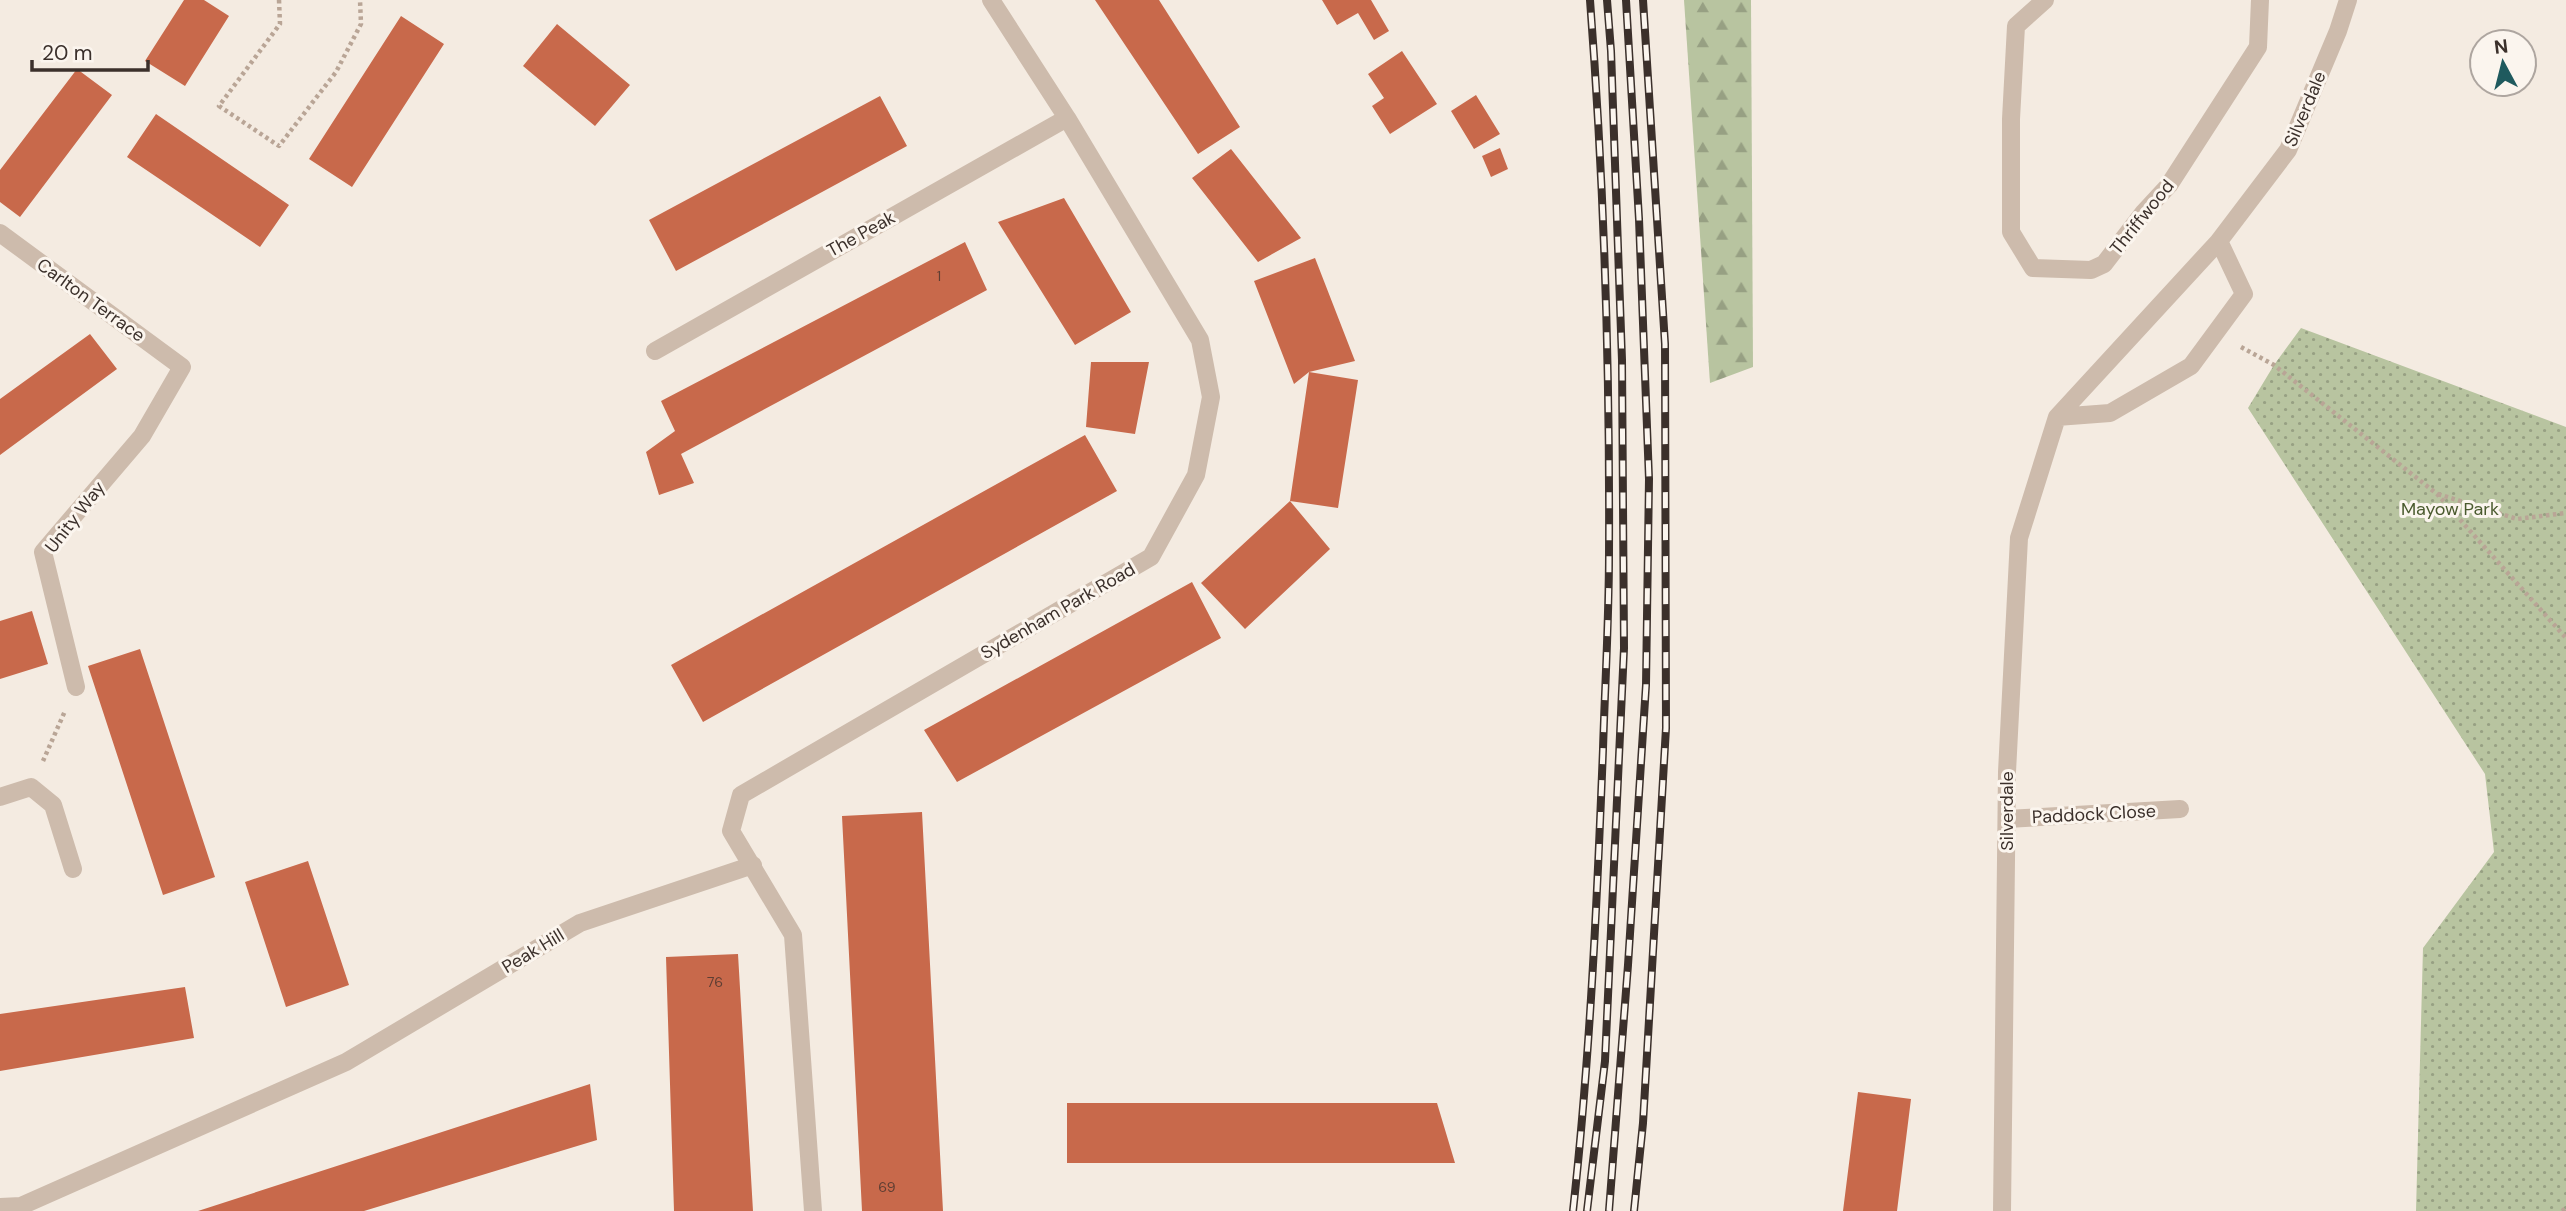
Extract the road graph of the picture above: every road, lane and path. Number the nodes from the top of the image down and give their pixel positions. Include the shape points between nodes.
1 (279, 0) edge
2 (360, 0) edge
3 (991, 0) edge
4 (2045, 0) edge
5 (2260, 0) edge
6 (2348, 0) edge
7 (1067, 118) junction
8 (0, 233) edge
9 (2219, 241) junction
10 (2216, 333) junction
11 (655, 351) dead end
12 (182, 367) joint
13 (2057, 417) junction
14 (2437, 494) junction
15 (2566, 513) edge
16 (2566, 638) edge
17 (76, 687) joint
18 (31, 787) junction
19 (0, 797) edge
20 (2180, 809) dead end
21 (2007, 819) junction
22 (753, 865) junction
23 (73, 869) dead end
24 (0, 1208) edge
25 (813, 1211) edge
26 (2002, 1211) edge

1 - 2 path via 280,24 219,106 279,146 342,63 361,24
3 - 7 street, Sydenham Park Road
4 - 5 street, Thriffwood via 2016,26 2011,232 2032,268 2058,271 2091,270 2104,264 2169,185 2258,47
6 - 9 street, Silverdale via 2288,150
7 - 11 street, The Peak
7 - 22 street, Sydenham Park Road via 1200,340 1211,397 1196,475 1151,557 741,795 731,831
8 - 12 street, Carlton Terrace
9 - 10 street via 2244,294
9 - 13 street, Silverdale
10 - 13 street via 2191,366 2110,414
10 - 14 path via 2274,365
12 - 17 street, Unity Way via 142,436 43,552
13 - 21 street, Silverdale via 2019,538
14 - 15 path via 2517,519
14 - 16 path
17 - 18 path
18 - 19 street
18 - 23 street via 53,805
20 - 21 street, Paddock Close
21 - 26 street, Silverdale
22 - 24 street, Peak Hill via 580,923 346,1062 21,1206
22 - 25 street via 793,935

